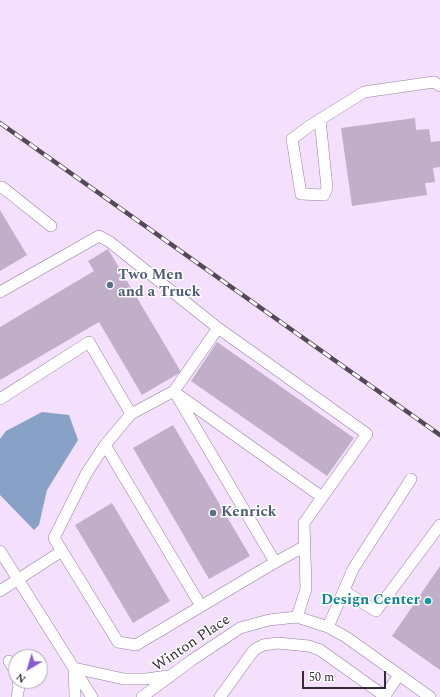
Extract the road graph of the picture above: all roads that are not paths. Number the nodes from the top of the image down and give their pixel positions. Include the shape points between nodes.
1 (440, 86) edge
2 (320, 120) junction
3 (1, 187) edge
4 (51, 226) dead end
5 (0, 292) edge
6 (218, 328) junction
7 (174, 391) junction
8 (0, 399) edge
9 (131, 414) junction
10 (105, 444) junction
11 (411, 479) dead end
12 (322, 497) junction
13 (440, 525) edge
14 (305, 546) junction
15 (0, 551) edge
16 (62, 551) junction
17 (276, 562) junction
18 (18, 580) junction
19 (0, 591) edge
20 (344, 591) junction
21 (201, 606) junction
22 (297, 617) junction
23 (328, 627) junction
24 (74, 668) junction
25 (171, 675) junction
26 (399, 675) junction
27 (75, 697) edge
28 (92, 697) edge
29 (142, 697) edge
30 (220, 697) edge
31 (385, 697) edge
32 (430, 697) edge

1 - 2 street via 434,82 364,92
2 - 2 street via 292,139 301,194 324,195 326,188
3 - 4 street
5 - 6 street via 98,236 110,242
6 - 7 street
6 - 12 street via 367,434
7 - 9 street
7 - 12 street
7 - 17 street
8 - 9 street via 89,342
9 - 10 street
10 - 16 street via 86,474 54,538
10 - 21 street
11 - 20 street via 353,568
12 - 14 street via 304,523
13 - 20 street via 376,611
14 - 17 street
14 - 22 street via 306,589
15 - 18 street
16 - 18 street
16 - 21 street via 118,642 136,645
17 - 21 street
18 - 19 street
18 - 24 street
20 - 23 street
22 - 23 street, Winton Place
22 - 25 street, Winton Place via 268,620 240,628
23 - 26 street, Winton Place
24 - 25 street via 124,679
24 - 27 street
24 - 28 street
25 - 29 street, Winton Place
26 - 31 street
26 - 32 street, Winton Place
30 - 31 street via 254,650 263,645 277,643 310,646 320,650

